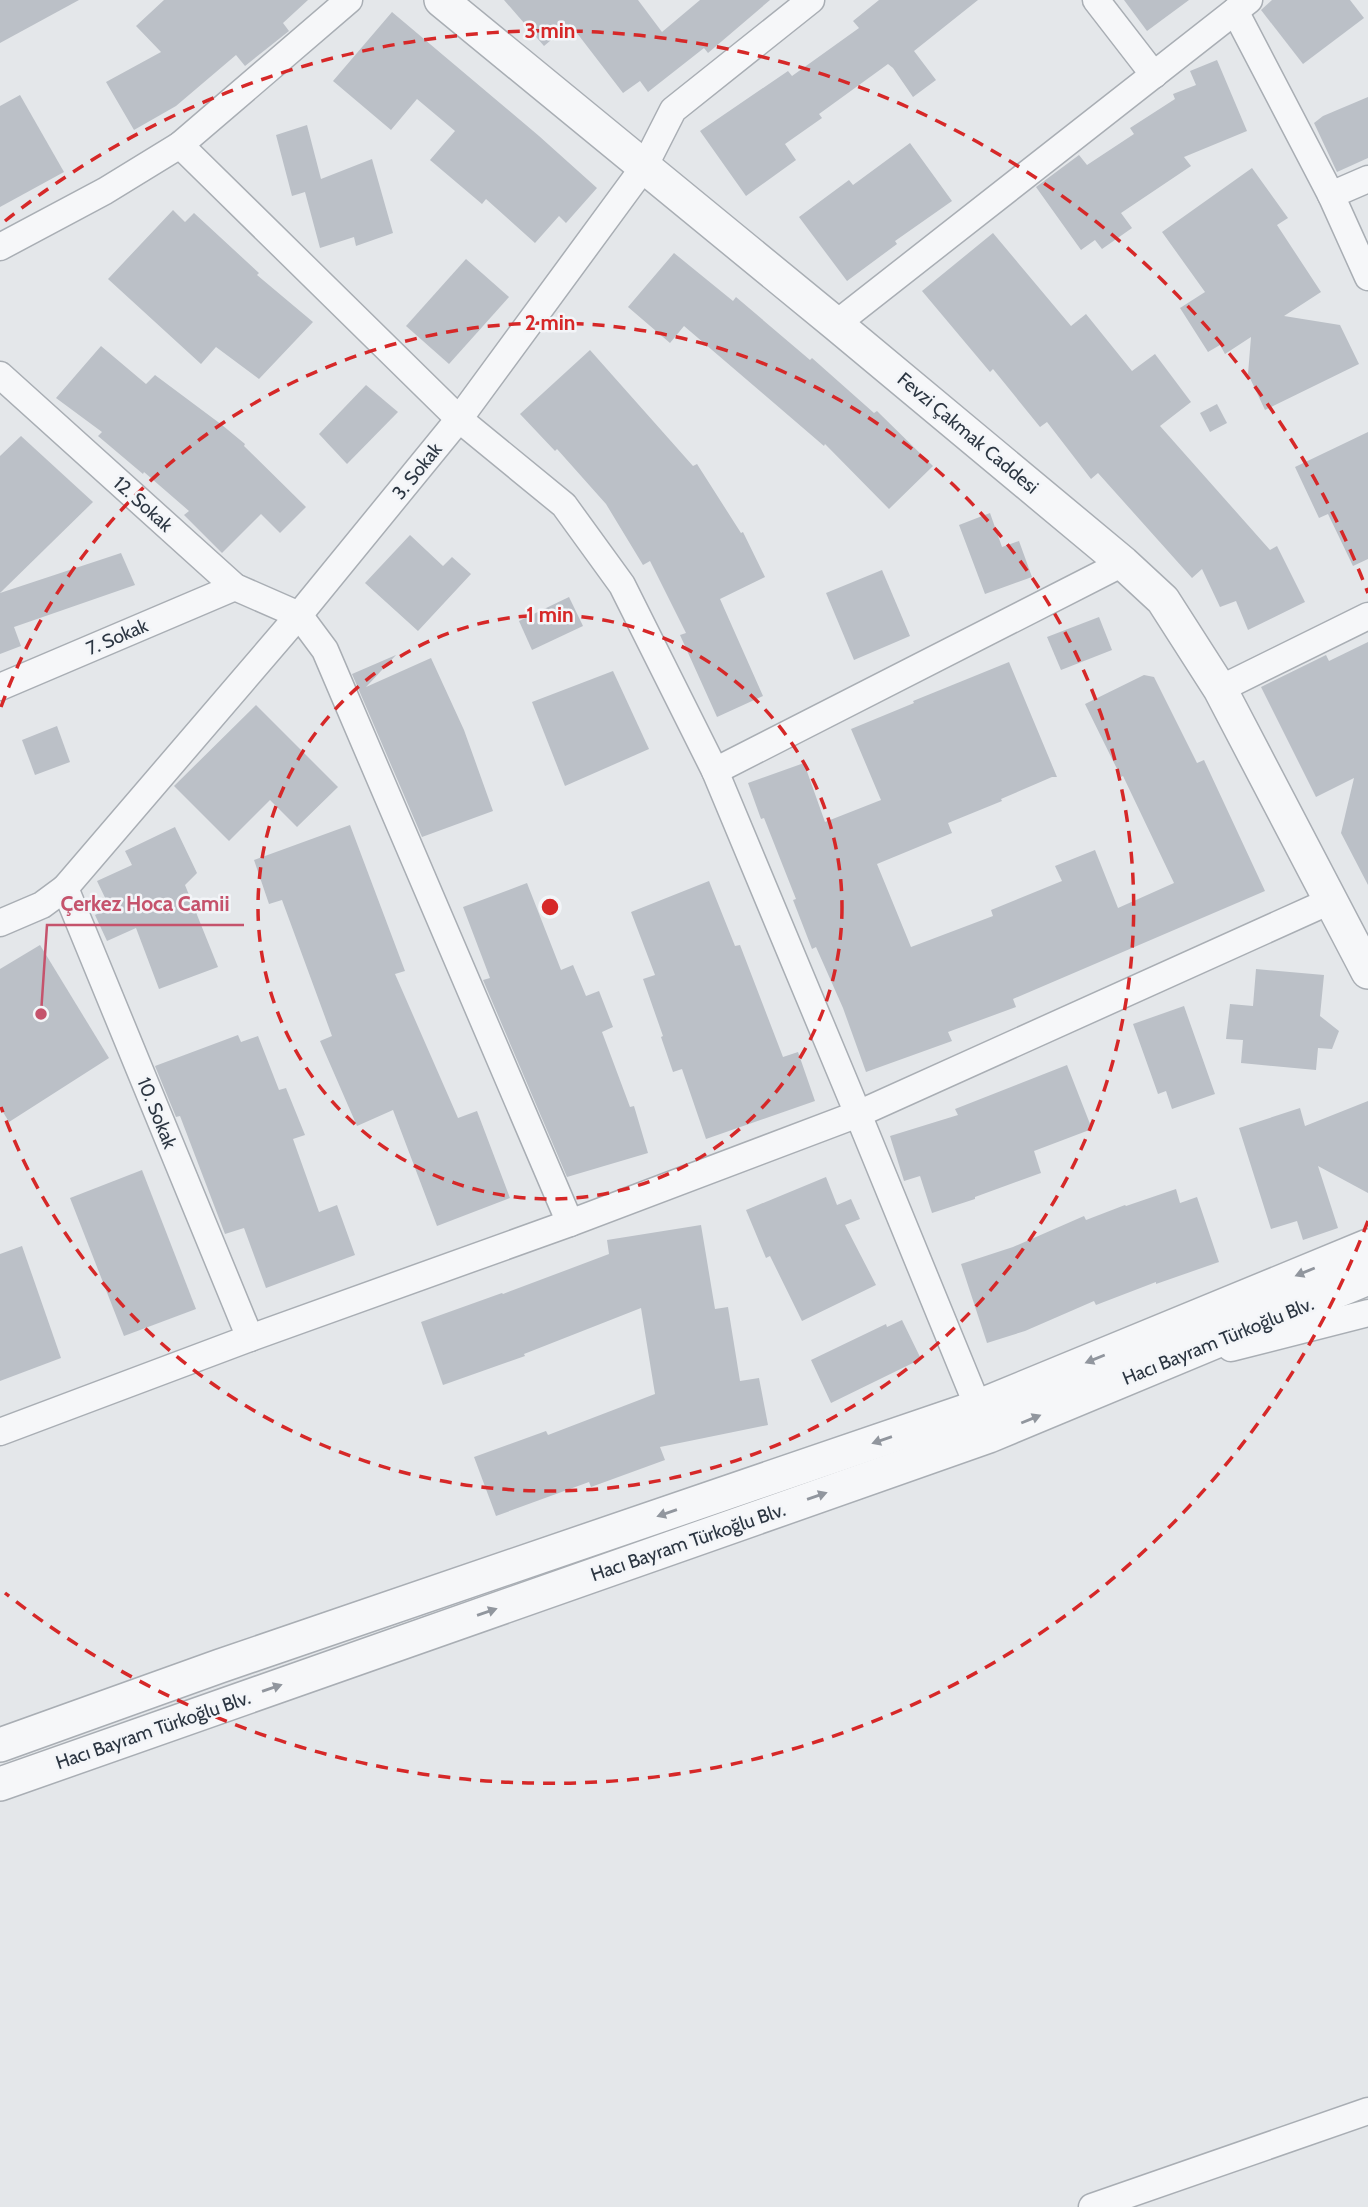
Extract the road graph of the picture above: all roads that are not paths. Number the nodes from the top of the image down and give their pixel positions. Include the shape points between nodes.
1 (349, 0) edge
2 (441, 0) edge
3 (811, 0) edge
4 (1096, 0) edge
5 (1242, 6) edge
6 (1154, 75) junction
7 (180, 145) junction
8 (644, 167) junction
9 (1368, 179) edge
10 (1331, 195) junction
11 (0, 247) edge
12 (1368, 277) edge
13 (836, 324) junction
14 (0, 375) edge
15 (459, 419) junction
16 (1123, 563) junction
17 (235, 587) junction
18 (299, 615) junction
19 (1368, 616) edge
20 (0, 687) edge
21 (1220, 689) junction
22 (715, 771) junction
23 (65, 888) junction
24 (1330, 901) junction
25 (0, 923) edge
26 (1368, 972) edge
27 (858, 1114) junction
28 (570, 1223) junction
29 (1368, 1246) edge
30 (1368, 1278) edge
31 (1368, 1313) edge
32 (250, 1338) junction
33 (1155, 1367) junction
34 (983, 1421) junction
35 (0, 1432) edge
36 (0, 1745) edge
37 (0, 1784) edge
38 (1368, 2111) edge
39 (1092, 2207) edge

1 - 7 street
2 - 8 street, Fevzi Çakmak Caddesi
3 - 8 street, 3. Sokak via 673,110
4 - 6 street
5 - 6 street
5 - 10 street
6 - 13 street
7 - 11 street
7 - 15 street
8 - 13 street, Fevzi Çakmak Caddesi
8 - 15 street, 3. Sokak
9 - 10 street
10 - 12 street
13 - 16 street, Fevzi Çakmak Caddesi
14 - 17 street, 12. Sokak
15 - 18 street, 3. Sokak
15 - 22 street via 564,505 622,585
16 - 21 street, Fevzi Çakmak Caddesi via 1163,600
16 - 22 street
17 - 18 street, 12. Sokak
17 - 20 street, 7. Sokak
18 - 23 street, 3. Sokak
18 - 28 street via 326,650
19 - 21 street
21 - 24 street, Fevzi Çakmak Caddesi
22 - 27 street
23 - 25 street, 3. Sokak via 43,905
23 - 32 street, 10. Sokak
24 - 26 street, Fevzi Çakmak Caddesi
24 - 27 street
27 - 28 street
27 - 34 street
28 - 32 street
29 -> 34 street, Hacı Bayram Türkoğlu Blv.
30 - 33 street, Hacı Bayram Türkoğlu Blv.
31 - 33 street
32 - 35 street
34 -> 33 street, Hacı Bayram Türkoğlu Blv.
34 -> 36 street, Hacı Bayram Türkoğlu Blv. via 234,1661
37 -> 34 street, Hacı Bayram Türkoğlu Blv.
38 - 39 street

